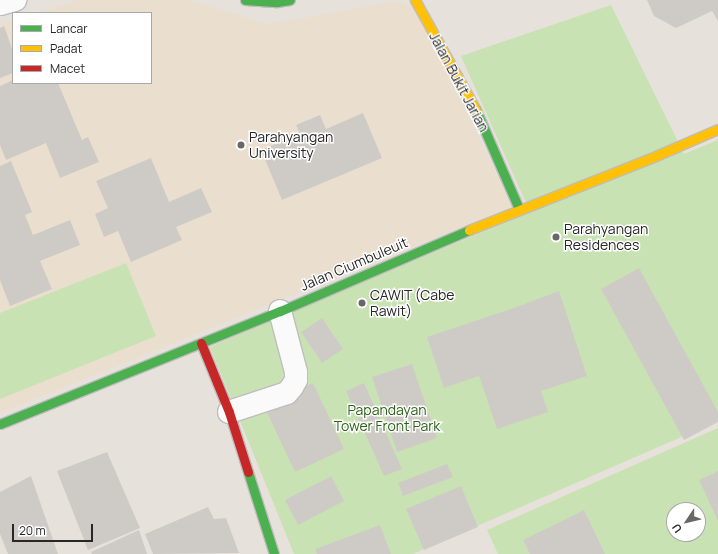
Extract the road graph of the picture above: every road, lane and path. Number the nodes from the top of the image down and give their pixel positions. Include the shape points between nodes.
1 (15, 0) edge
2 (248, 0) edge
3 (290, 0) edge
4 (415, 0) edge
5 (0, 4) edge
6 (718, 129) edge
7 (519, 210) junction
8 (280, 311) junction
9 (201, 343) junction
10 (229, 412) junction
11 (0, 424) edge
12 (274, 554) edge

1 - 5 street
2 - 3 main road
4 - 7 main road, Jalan Bukit Jarian via 472,100
6 - 7 main road, Jalan Ciumbuleuit
7 - 8 main road, Jalan Ciumbuleuit
8 - 9 main road, Jalan Ciumbuleuit
8 - 10 street via 296,372 292,387 287,393
9 - 10 main road
9 - 11 main road, Jalan Ciumbuleuit
10 - 12 main road

